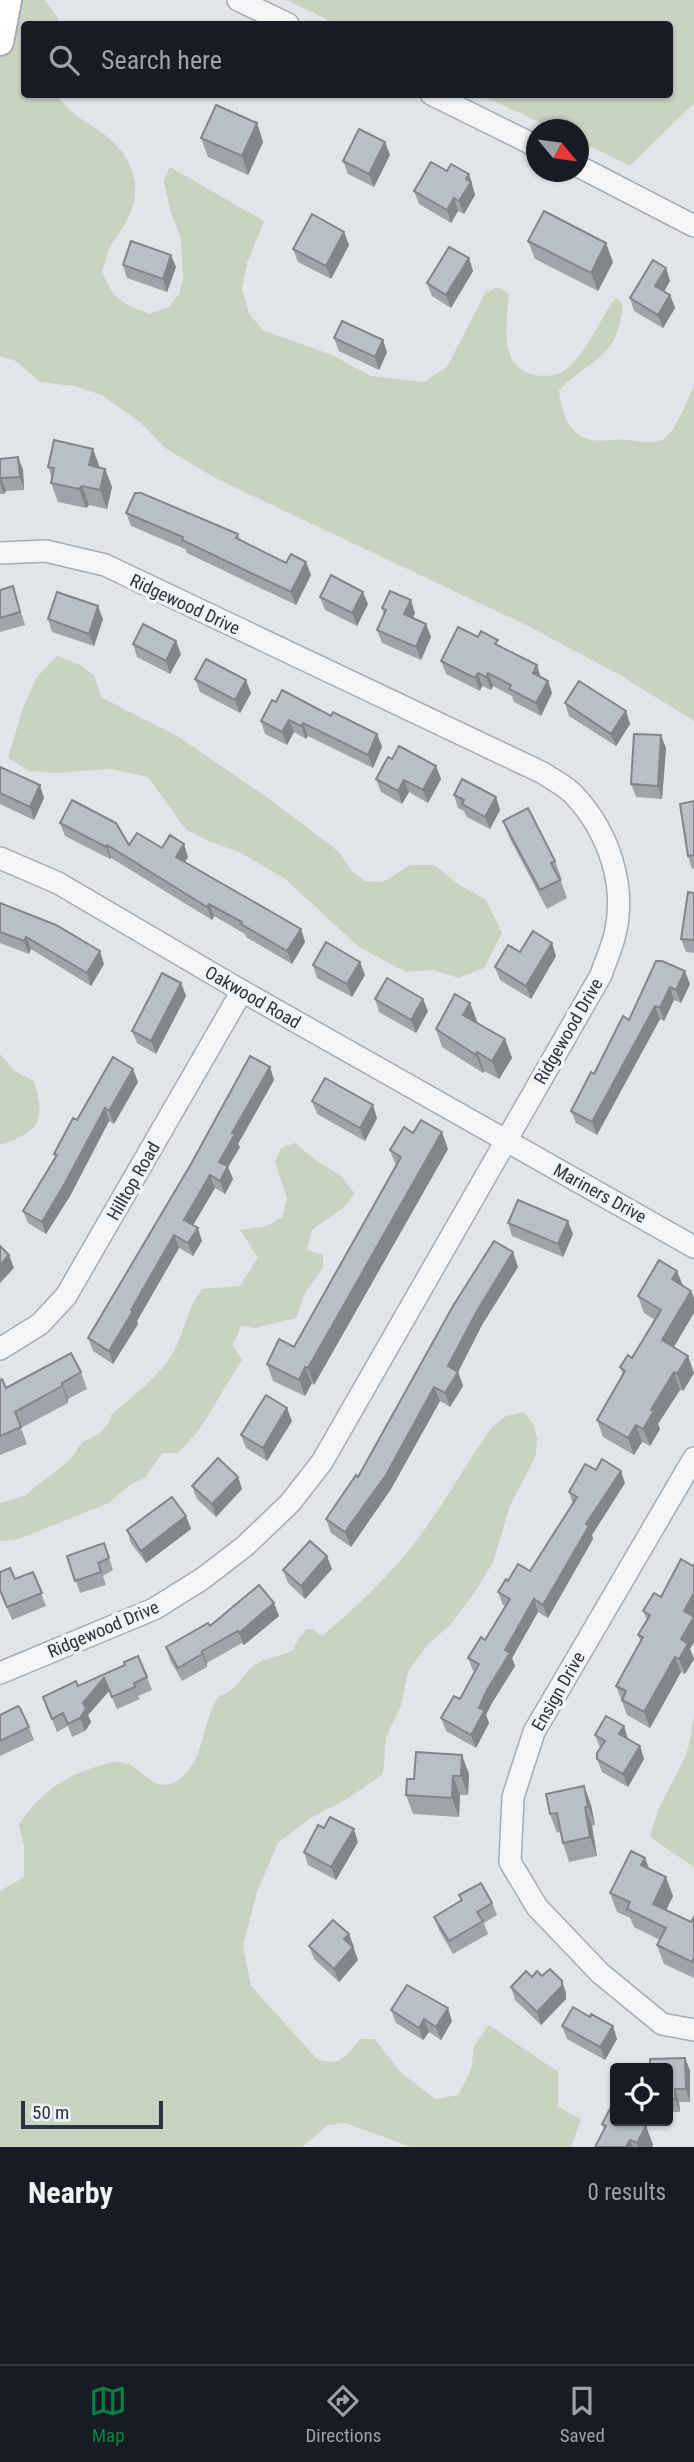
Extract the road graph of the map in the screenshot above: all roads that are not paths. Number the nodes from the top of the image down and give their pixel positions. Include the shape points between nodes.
1 (8, 0) edge
2 (238, 0) edge
3 (282, 21) edge
4 (0, 42) edge
5 (439, 98) edge
6 (526, 141) edge
7 (589, 171) edge
8 (694, 226) edge
9 (0, 553) edge
10 (0, 858) edge
11 (242, 991) junction
12 (505, 1140) junction
13 (694, 1247) edge
14 (0, 1349) edge
15 (694, 1458) edge
16 (0, 1673) edge
17 (694, 2029) edge

1 - 4 main road
2 - 3 street
5 - 6 street
7 - 8 street
9 - 12 street, Ridgewood Drive via 46,551 105,565 543,773 573,793 598,826 612,860 619,898 615,934 601,975
10 - 11 street, Oakwood Road via 58,883
11 - 12 street, Oakwood Road
11 - 14 street, Hilltop Road via 66,1296 40,1324
12 - 13 street, Mariners Drive
12 - 16 street, Ridgewood Drive via 328,1451 290,1503 245,1546 154,1609
15 - 17 street, Ensign Drive via 534,1732 513,1797 510,1863 537,1907 600,1973 662,2024

